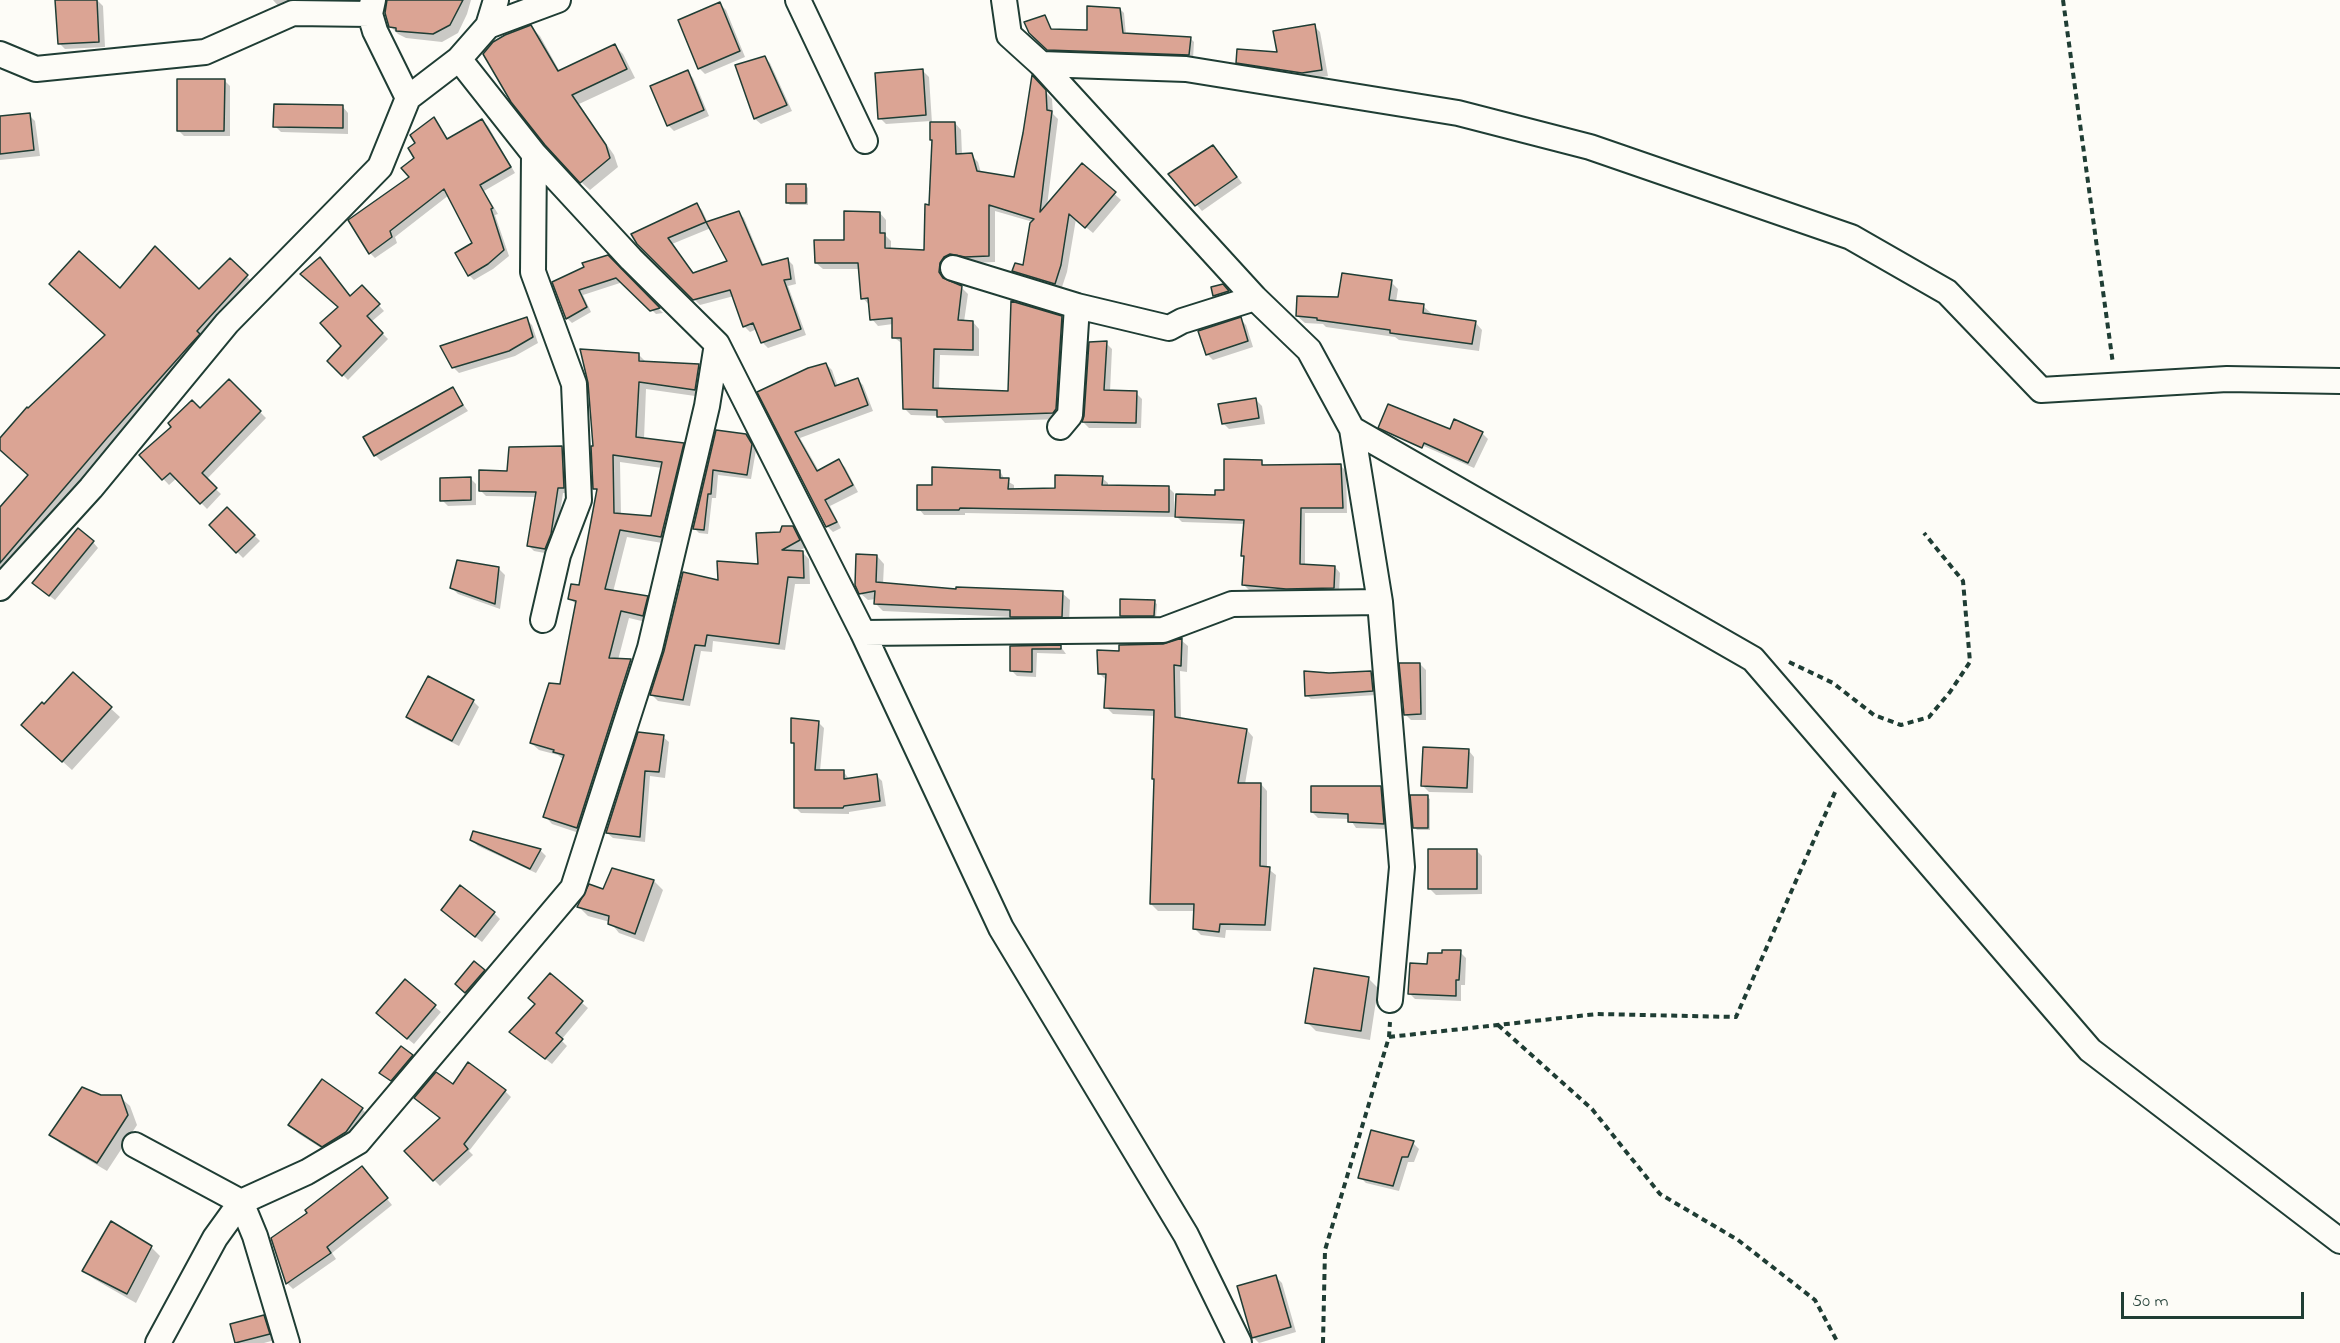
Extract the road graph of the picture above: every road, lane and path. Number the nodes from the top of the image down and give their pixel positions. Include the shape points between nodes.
1 (496, 0) edge
2 (558, 0) edge
3 (798, 0) edge
4 (1004, 0) edge
5 (2063, 0) edge
6 (372, 7) edge
7 (488, 26) junction
8 (0, 54) edge
9 (459, 58) junction
10 (1041, 64) junction
11 (408, 98) junction
12 (866, 141) dead end
13 (534, 154) junction
14 (952, 268) dead end
15 (1255, 298) junction
16 (1077, 306) junction
17 (717, 344) junction
18 (2340, 381) edge
19 (2116, 386) junction
20 (1060, 427) dead end
21 (1352, 429) junction
22 (1924, 533) dead end
23 (0, 588) edge
24 (1380, 602) junction
25 (543, 620) dead end
26 (863, 633) junction
27 (1753, 659) junction
28 (1846, 767) junction
29 (1390, 1000) joint
30 (1498, 1025) junction
31 (1389, 1038) junction
32 (135, 1145) dead end
33 (241, 1202) junction
34 (2340, 1241) edge
35 (158, 1343) edge
36 (287, 1343) edge
37 (1239, 1343) edge
38 (1323, 1343) edge
39 (1838, 1343) edge

1 - 7 street
2 - 7 street
3 - 12 street
4 - 10 street via 1009,34
5 - 19 path
6 - 8 street via 293,13 205,52 36,69
6 - 11 street via 375,31
7 - 9 street
9 - 11 street
9 - 13 street
10 - 15 street
10 - 19 street via 1186,69 1458,113 1590,147 1851,237 1947,292 2041,390
11 - 23 street via 380,167 226,323 91,488
13 - 17 street
13 - 25 street via 533,272 574,384 579,500 558,555
14 - 16 street
15 - 16 street via 1169,328
15 - 21 street via 1309,350
16 - 20 street via 1070,415
17 - 26 street
17 - 33 street via 707,406 650,648 573,888 358,1142 307,1172
18 - 19 street via 2227,379
21 - 24 street
21 - 27 street
22 - 27 path via 1963,581 1970,662 1929,717 1901,725 1874,716 1833,683 1778,657
24 - 26 street via 1232,604 1163,630
24 - 29 street via 1402,867
26 - 37 street via 1001,928 1186,1235
27 - 28 street
28 - 30 path via 1736,1017 1597,1014
28 - 34 street via 2090,1050
29 - 31 path
30 - 31 path
30 - 39 path via 1592,1108 1660,1194 1738,1240 1815,1300
31 - 38 path via 1325,1250
32 - 33 street
33 - 35 street via 215,1238
33 - 36 street

